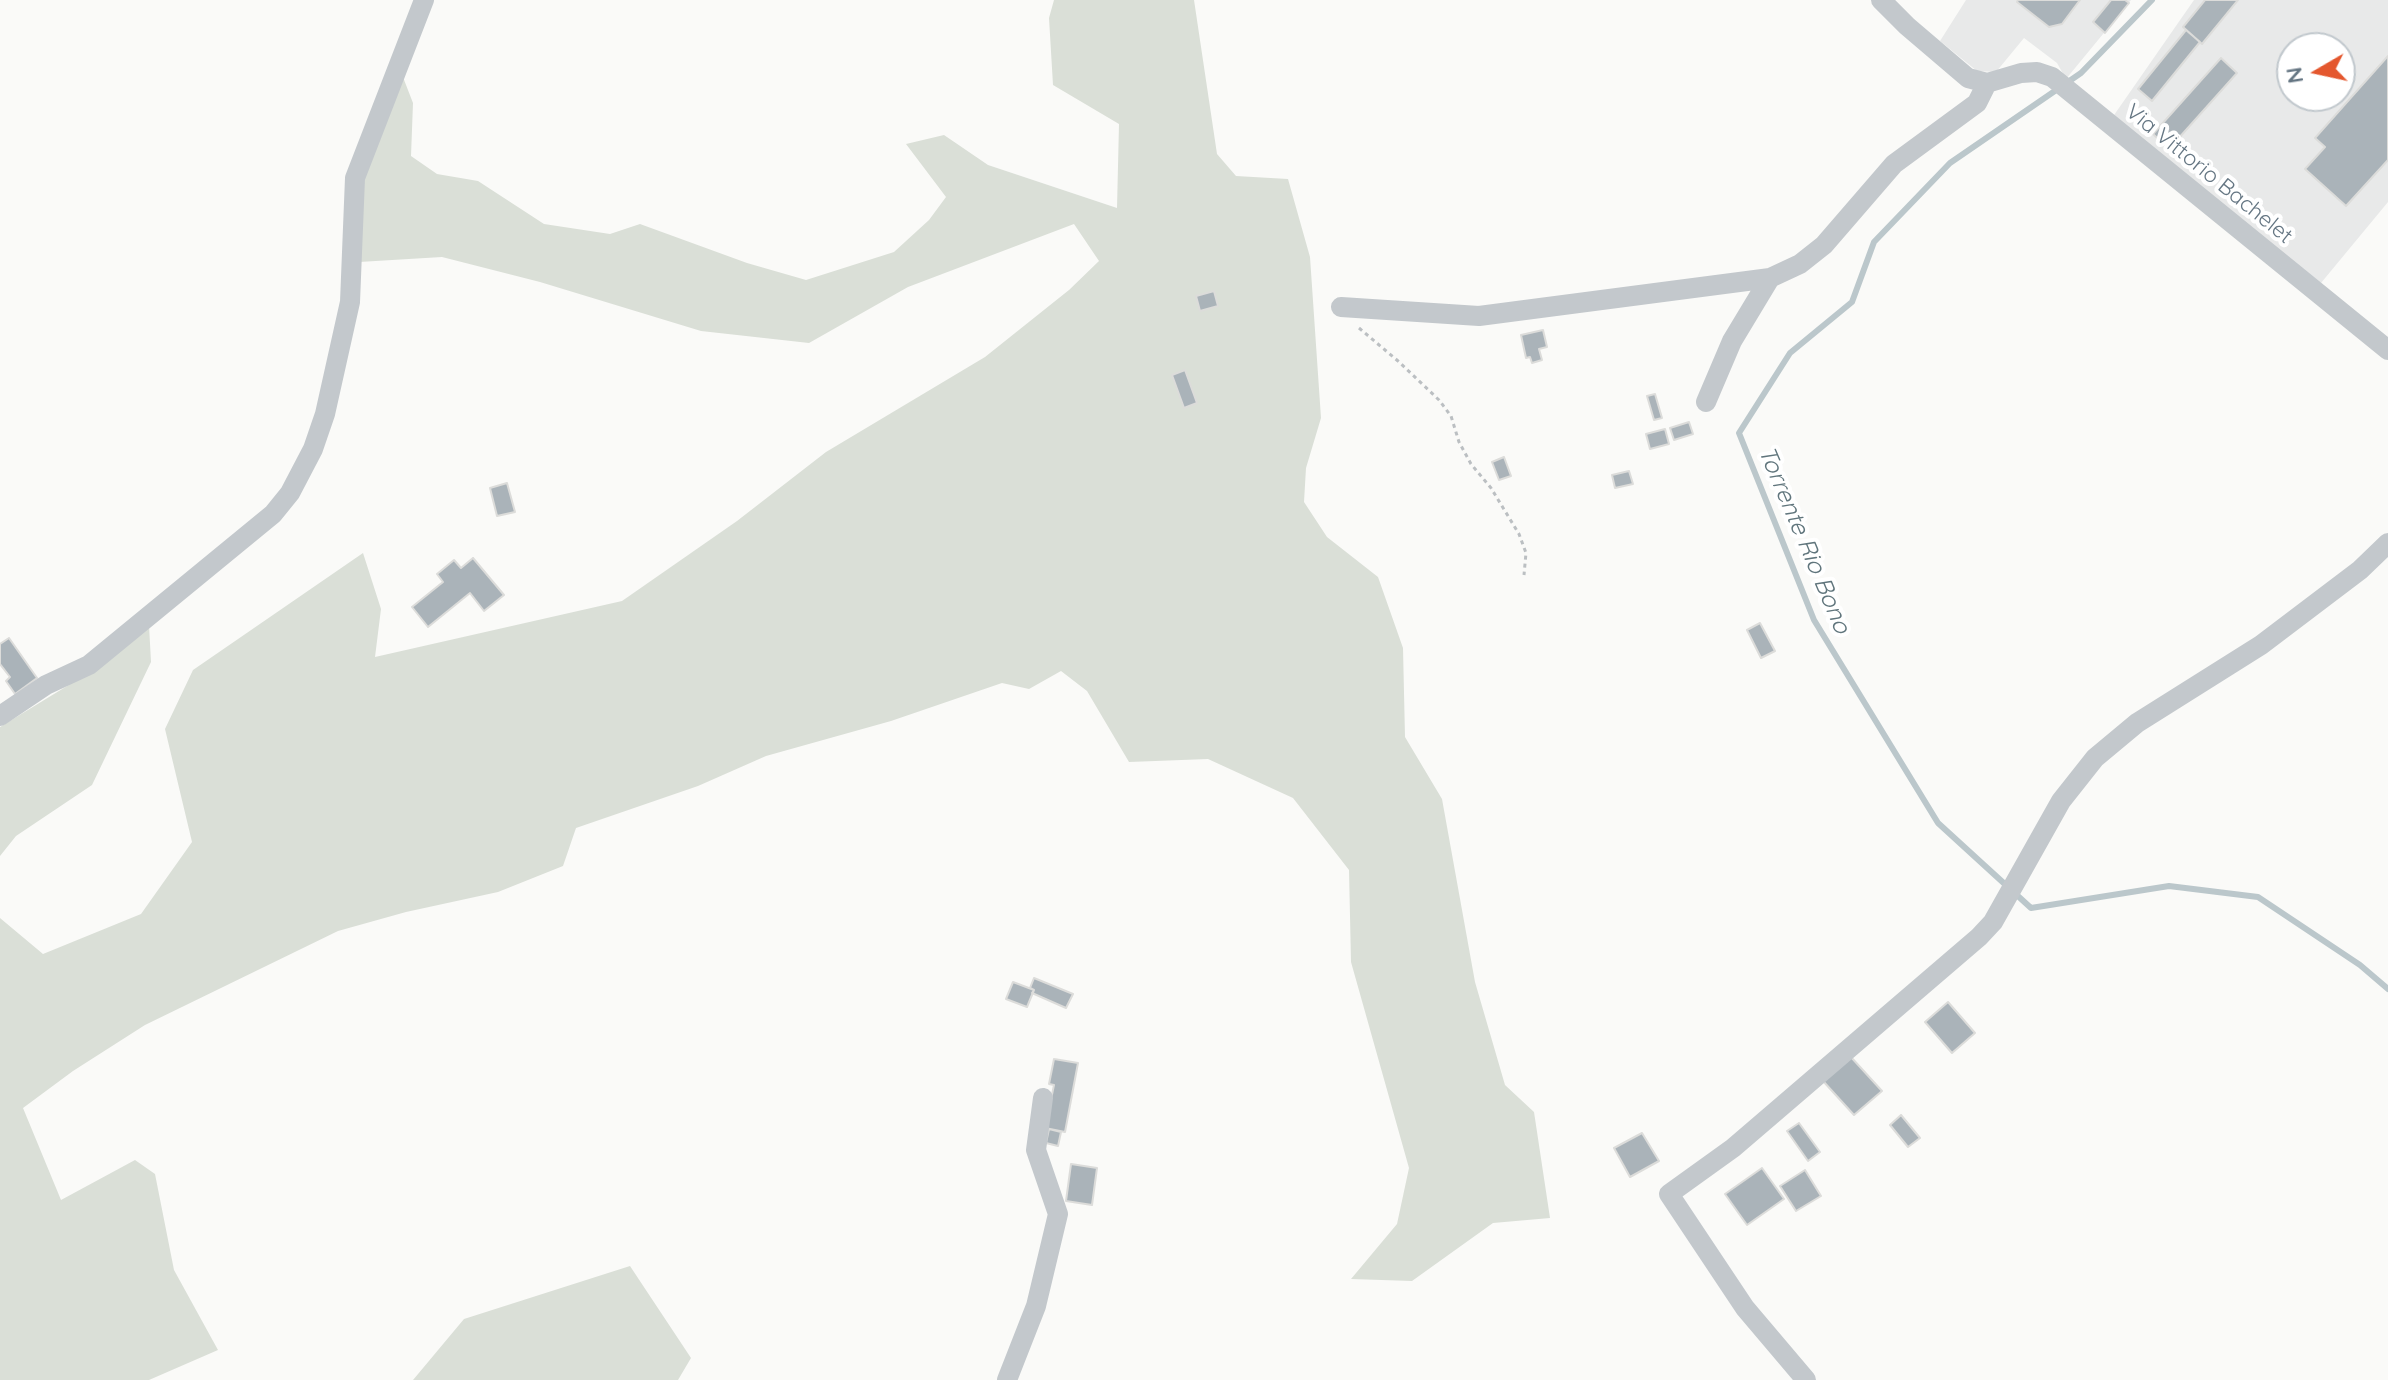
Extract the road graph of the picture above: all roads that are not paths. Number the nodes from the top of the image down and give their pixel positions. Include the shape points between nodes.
1 (424, 0) edge
2 (1881, 0) edge
3 (1987, 83) junction
4 (1770, 278) junction
5 (1341, 307) road end
6 (2388, 350) edge
7 (1706, 402) dead end
8 (2388, 543) edge
9 (0, 716) edge
10 (1043, 1098) dead end
11 (1007, 1380) edge
12 (1806, 1380) edge

1 - 9 street via 355,178 350,302 325,414 290,493 273,514 89,665 46,685
2 - 3 street via 1946,62 1968,78
3 - 4 street via 1977,103 1894,164 1824,245
3 - 6 street, Via Vittorio Bachelet via 2021,73 2052,77
4 - 5 street via 1479,316
4 - 7 street via 1732,341
8 - 12 street via 2261,645 2137,723 2095,758 2061,801 1993,922 1979,937 1733,1148 1669,1194 1745,1308
10 - 11 street via 1036,1150 1058,1214 1036,1306

